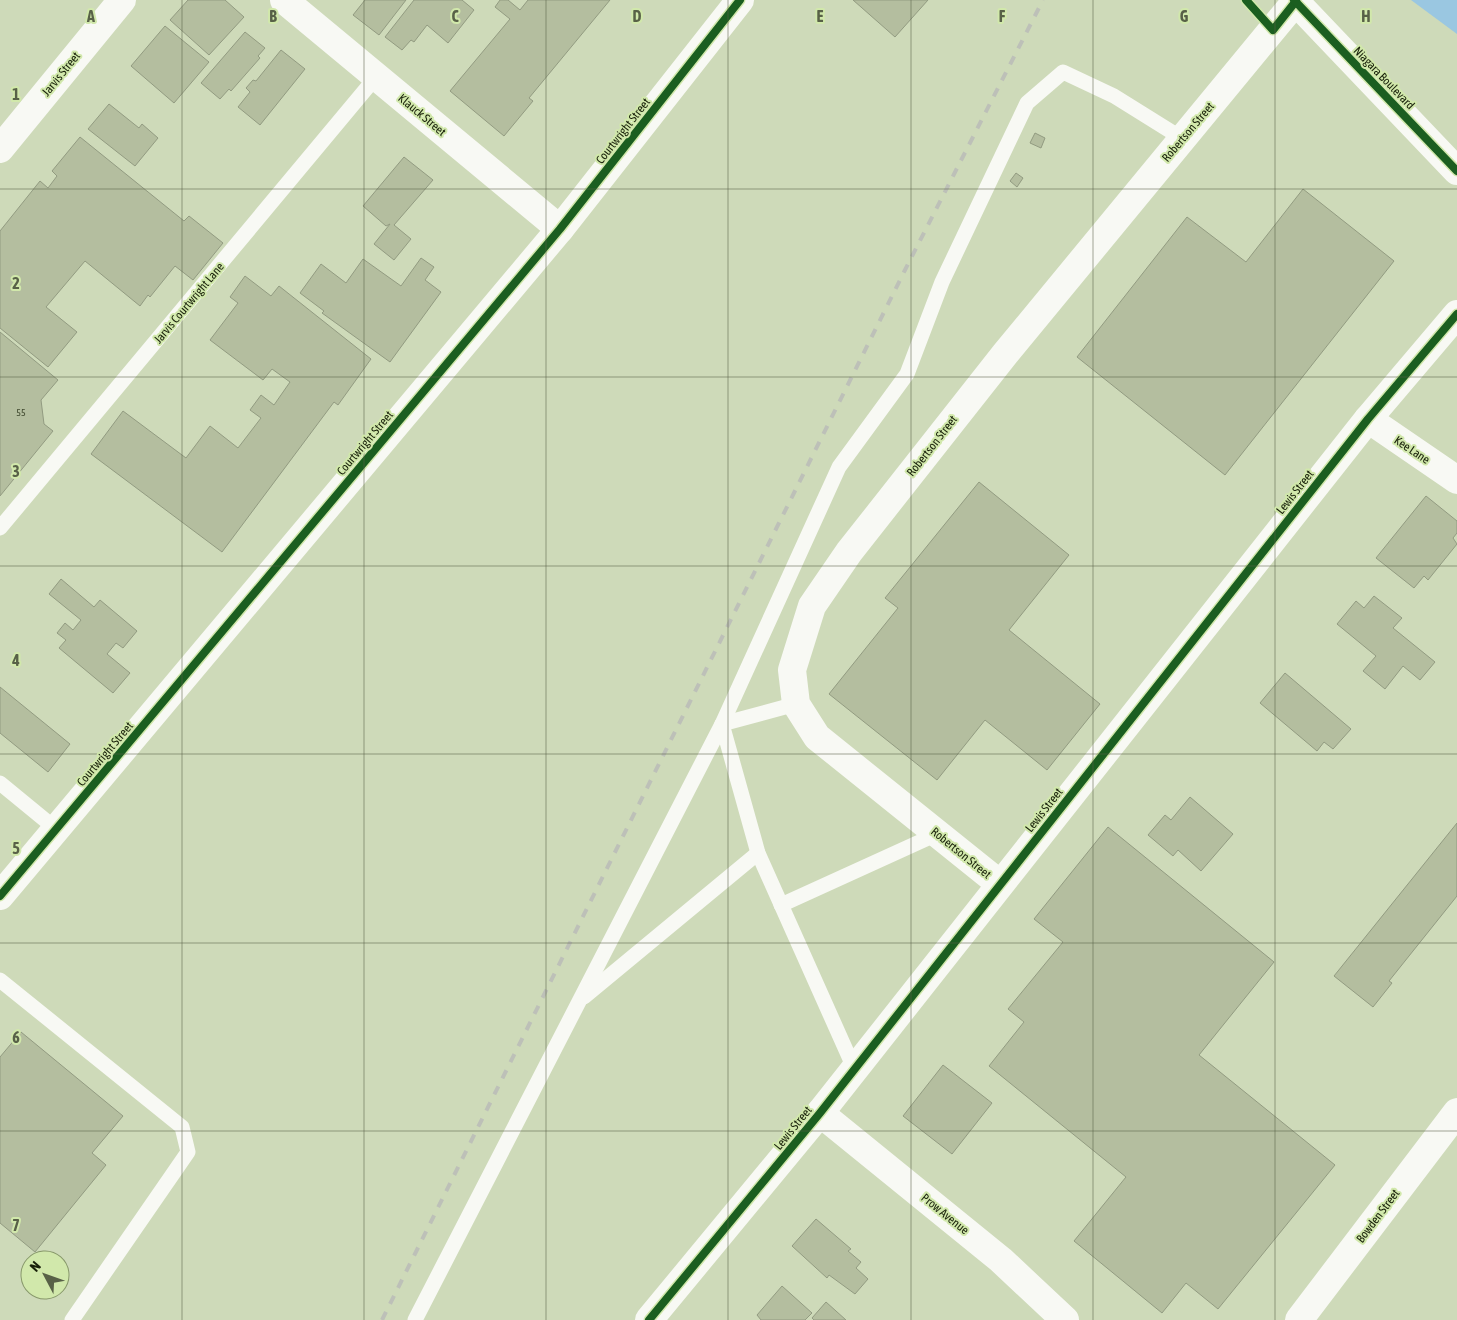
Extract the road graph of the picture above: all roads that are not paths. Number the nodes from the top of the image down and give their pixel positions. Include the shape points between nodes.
1 (284, 0) edge
2 (740, 0) edge
3 (1295, 1) edge
4 (108, 5) edge
5 (376, 77) junction
6 (1183, 139) junction
7 (0, 149) edge
8 (1457, 171) edge
9 (560, 229) junction
10 (1457, 314) edge
11 (1368, 419) junction
12 (1457, 480) edge
13 (0, 528) edge
14 (796, 704) junction
15 (722, 724) junction
16 (0, 783) edge
17 (56, 829) junction
18 (937, 834) junction
19 (758, 853) junction
20 (1000, 884) junction
21 (0, 896) edge
22 (781, 905) junction
23 (0, 980) edge
24 (579, 1002) junction
25 (854, 1068) junction
26 (1457, 1112) edge
27 (820, 1113) junction
28 (72, 1320) edge
29 (415, 1320) edge
30 (649, 1320) edge
31 (1066, 1320) edge
32 (1298, 1320) edge

1 - 5 street, Klauck Street
2 - 9 street, Courtwright Street
3 - 6 street, Robertson Street
3 - 8 street, Niagara Boulevard
4 - 7 street, Jarvis Street
5 - 9 street, Klauck Street
5 - 13 lane, Jarvis Courtwright Lane
6 - 14 street, Robertson Street via 1005,354 849,552 812,606 792,670
6 - 15 lane via 1114,96 1063,72 1027,103 942,282 907,374 839,467
9 - 17 street, Courtwright Street
10 - 11 street, Lewis Street
11 - 12 street, Kee Lane
11 - 20 street, Lewis Street
14 - 15 lane
14 - 18 street, Robertson Street via 817,737
15 - 19 lane
15 - 24 lane
16 - 17 lane
17 - 21 street, Courtwright Street
18 - 20 street, Robertson Street
18 - 22 lane
19 - 22 lane
19 - 24 lane
20 - 25 street, Lewis Street
22 - 25 lane
23 - 28 lane via 182,1127 188,1152
24 - 29 lane
25 - 27 street, Lewis Street
26 - 32 street, Bowden Street
27 - 30 street, Lewis Street
27 - 31 street, Prow Avenue via 1001,1260

